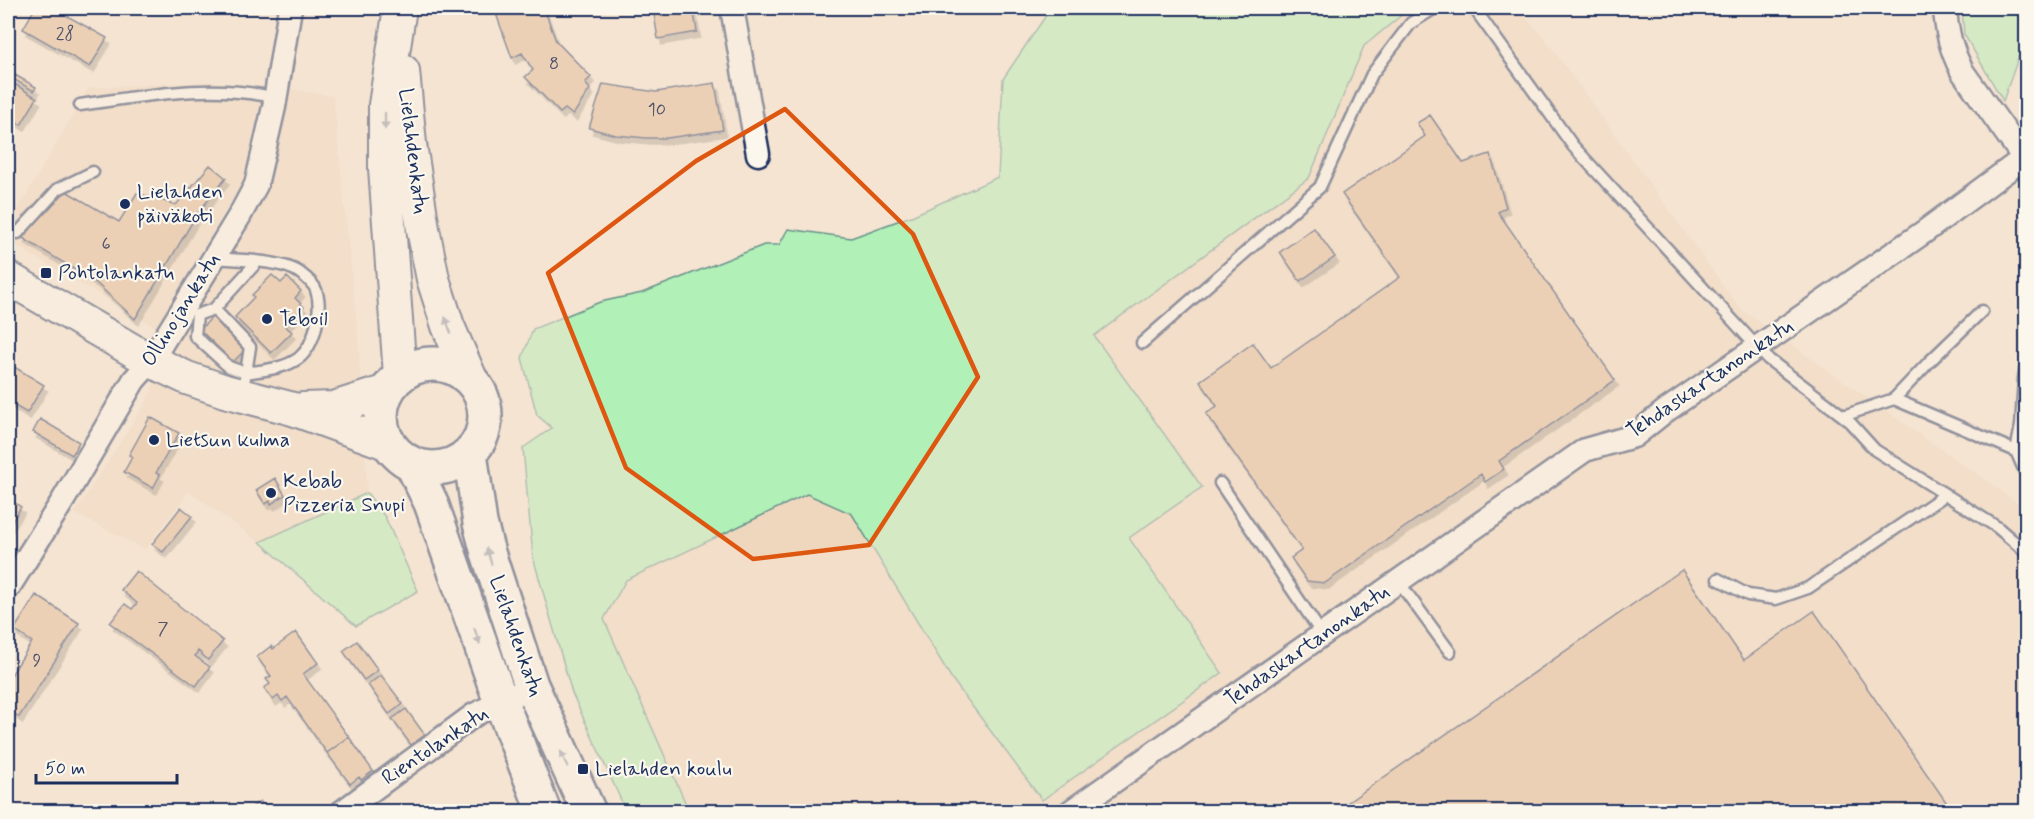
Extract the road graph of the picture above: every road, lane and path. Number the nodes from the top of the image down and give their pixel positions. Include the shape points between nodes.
1 (290, 8) edge
2 (732, 8) edge
3 (1435, 8) edge
4 (1474, 8) edge
5 (1945, 8) edge
6 (399, 15) edge
7 (276, 98) junction
8 (80, 105) dead end
9 (758, 154) dead end
10 (2025, 159) edge
11 (93, 172) dead end
12 (18, 233) dead end
13 (214, 258) junction
14 (257, 262) junction
15 (8, 278) edge
16 (214, 309) junction
17 (190, 311) junction
18 (1982, 311) dead end
19 (1142, 343) dead end
20 (1758, 348) junction
21 (151, 361) junction
22 (2026, 365) edge
23 (471, 380) junction
24 (394, 383) junction
25 (243, 384) junction
26 (1894, 399) junction
27 (293, 409) junction
28 (1843, 416) junction
29 (2016, 451) junction
30 (470, 453) junction
31 (401, 454) junction
32 (2026, 474) edge
33 (1220, 483) dead end
34 (1945, 495) junction
35 (2026, 552) edge
36 (1718, 579) dead end
37 (1398, 581) junction
38 (8, 588) edge
39 (1322, 634) junction
40 (1450, 652) dead end
41 (531, 685) junction
42 (501, 702) junction
43 (342, 812) edge
44 (544, 812) edge
45 (589, 812) edge
46 (1070, 812) edge

1 - 7 street, Ollinojankatu
2 - 9 street
3 - 19 lane via 1410,23 1372,74 1320,187
4 - 20 lane via 1574,146
5 - 10 street, Tehdaskartanonkatu via 1954,56
23 -> 6 main road, Lielahdenkatu via 433,279 423,229 410,144
6 -> 24 main road, Lielahdenkatu via 385,105
7 - 8 lane via 230,90
7 - 13 street, Ollinojankatu via 256,185
10 - 20 street, Tehdaskartanonkatu
11 - 12 lane via 58,189
13 - 14 lane
13 - 17 street, Ollinojankatu
14 - 16 lane
14 - 25 lane via 275,263 299,272 315,289 319,318 300,357
15 - 21 main road
16 - 17 lane
16 - 25 lane via 250,347
17 - 21 street, Ollinojankatu
17 - 25 lane via 195,336
18 - 26 lane
20 - 28 lane
20 - 37 street, Tehdaskartanonkatu via 1634,436 1585,450
21 - 25 main road via 187,378
21 - 38 street, Ollinojankatu via 134,380
22 - 29 lane
23 - 24 main road via 442,364 420,365
23 - 30 main road via 481,395 485,413 483,432
24 - 27 main road via 334,408
24 - 31 main road via 381,408 381,418 385,436
25 - 27 main road
26 - 28 lane
26 - 29 lane
27 - 31 main road
28 - 34 lane via 1875,450
29 - 32 lane
30 - 31 main road via 441,468 422,467
41 -> 30 main road, Lielahdenkatu via 488,553
31 -> 42 main road, Lielahdenkatu via 432,503
33 - 39 lane
34 - 35 lane via 1997,527
34 - 36 lane via 1808,588 1776,599 1748,595
37 - 39 street, Tehdaskartanonkatu
37 - 40 lane
39 - 46 street, Tehdaskartanonkatu
41 - 42 street, Rientolankatu
45 -> 41 main road, Lielahdenkatu
42 - 43 street, Rientolankatu via 474,715
42 - 44 main road, Lielahdenkatu

